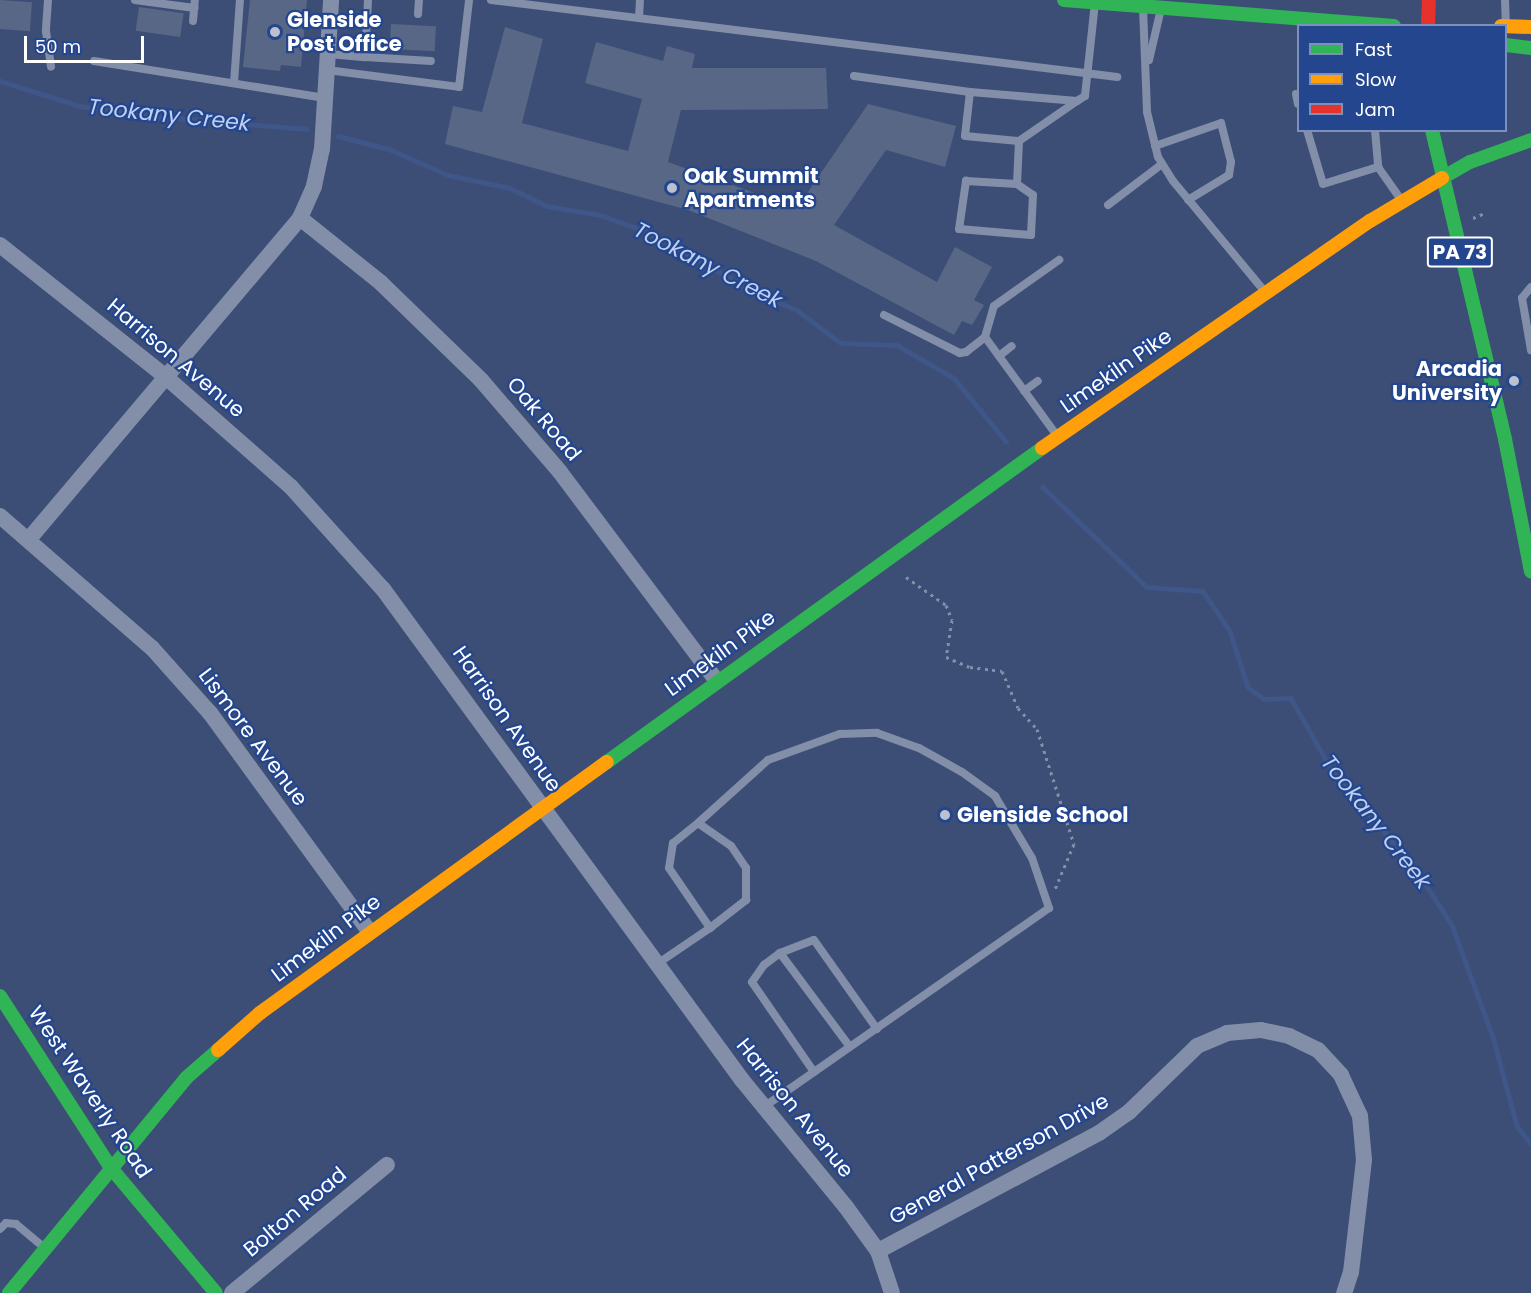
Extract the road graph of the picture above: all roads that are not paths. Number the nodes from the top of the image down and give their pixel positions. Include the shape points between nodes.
1 (48, 0) edge
2 (135, 0) edge
3 (240, 0) edge
4 (331, 0) edge
5 (368, 0) edge
6 (419, 0) edge
7 (470, 0) edge
8 (491, 0) edge
9 (640, 0) edge
10 (1064, 0) edge
11 (1429, 0) edge
12 (1505, 0) edge
13 (1095, 2) junction
14 (195, 4) edge
15 (1143, 7) junction
16 (1242, 7) edge
17 (1161, 8) junction
18 (418, 14) dead end
19 (639, 18) junction
20 (193, 21) dead end
21 (1378, 24) edge
22 (1428, 24) edge
23 (1506, 24) edge
24 (1507, 25) edge
25 (1531, 27) edge
26 (1507, 45) edge
27 (1531, 48) edge
28 (364, 57) junction
29 (93, 61) dead end
30 (431, 61) dead end
31 (327, 62) junction
32 (1148, 64) junction
33 (51, 67) dead end
34 (1088, 74) junction
35 (854, 75) dead end
36 (1117, 77) dead end
37 (234, 83) junction
38 (970, 92) junction
39 (1296, 94) dead end
40 (1297, 97) edge
41 (325, 98) junction
42 (1077, 101) junction
43 (1307, 132) edge
44 (1375, 132) edge
45 (1432, 132) edge
46 (1531, 140) edge
47 (1019, 141) junction
48 (1155, 146) junction
49 (1162, 164) junction
50 (1378, 167) junction
51 (1440, 177) junction
52 (1017, 184) junction
53 (1188, 200) junction
54 (1402, 201) junction
55 (1108, 205) dead end
56 (300, 218) junction
57 (0, 245) edge
58 (1059, 260) dead end
59 (1531, 287) edge
60 (1266, 293) junction
61 (884, 315) dead end
62 (985, 337) junction
63 (1012, 346) dead end
64 (1531, 350) edge
65 (999, 356) junction
66 (167, 378) junction
67 (1038, 381) dead end
68 (1024, 391) junction
69 (1058, 437) junction
70 (0, 516) edge
71 (29, 539) junction
72 (1531, 571) edge
73 (717, 681) junction
74 (542, 807) junction
75 (698, 823) junction
76 (710, 928) junction
77 (369, 932) junction
78 (780, 953) junction
79 (657, 964) junction
80 (0, 996) edge
81 (877, 1029) junction
82 (850, 1047) junction
83 (814, 1072) junction
84 (764, 1107) junction
85 (387, 1165) dead end
86 (111, 1168) junction
87 (0, 1228) edge
88 (45, 1248) junction
89 (878, 1251) junction
90 (9, 1293) edge
91 (216, 1293) edge
92 (232, 1293) edge
93 (892, 1293) edge
94 (1344, 1293) edge

1 - 33 lane via 46,31
2 - 14 lane
3 - 37 lane
4 - 31 street
5 - 28 lane
6 - 18 lane
7 - 31 lane via 459,87
8 - 19 lane
9 - 19 lane
10 - 13 main road
11 - 22 main road
12 - 23 lane
13 - 15 main road
13 - 34 lane
14 - 20 lane
15 - 17 main road
15 - 32 lane via 1141,27
16 - 17 main road
16 - 21 main road
17 - 32 lane
19 - 34 lane
24 - 25 main road
26 - 27 main road
28 - 30 lane
28 - 31 lane
29 - 37 lane
31 - 41 street
32 - 48 lane via 1147,112
34 - 36 lane
34 - 42 lane via 1086,96
35 - 38 lane
37 - 41 lane
38 - 42 lane
38 - 47 lane via 965,136
39 - 40 lane
41 - 56 street via 317,171
42 - 47 lane
43 - 50 lane via 1323,184
44 - 50 lane
45 - 51 main road, PA 73
46 - 51 main road, Limekiln Pike
47 - 52 lane
48 - 49 lane
48 - 53 lane via 1221,123 1231,162 1229,175
49 - 53 lane
49 - 55 lane
50 - 54 lane
51 - 54 main road, Limekiln Pike
51 - 72 main road, PA 73 via 1518,484
52 - 52 lane via 966,182 959,229 1031,235 1033,195
53 - 60 lane
54 - 60 main road, Limekiln Pike
56 - 66 street
56 - 73 street, Oak Road via 381,283 481,380 560,472
57 - 66 street, Harrison Avenue
58 - 62 lane via 994,306
59 - 64 lane via 1522,298
60 - 69 main road, Limekiln Pike
61 - 62 lane via 960,353
62 - 65 lane
63 - 65 lane
65 - 68 lane
66 - 71 street
66 - 74 street, Harrison Avenue via 291,487 342,541 413,627
67 - 68 lane
68 - 69 lane
69 - 73 main road, Limekiln Pike
70 - 71 street, Lismore Avenue
71 - 77 street, Lismore Avenue via 152,648 210,713
73 - 74 main road, Limekiln Pike
74 - 77 main road, Limekiln Pike
74 - 79 street, Harrison Avenue
75 - 76 lane via 673,843 669,868
75 - 76 lane via 730,846 746,868 746,900
75 - 81 lane via 768,760 840,734 877,733 927,753 995,796 1032,858 1049,908
76 - 79 lane
77 - 86 main road, Limekiln Pike via 219,1046 186,1078
78 - 81 lane via 814,940
78 - 82 lane
78 - 83 lane via 764,965 752,982
79 - 84 street, Harrison Avenue
80 - 86 main road, West Waverly Road
81 - 82 lane
82 - 83 lane
83 - 84 lane
84 - 89 street, Harrison Avenue
85 - 92 street, Bolton Road
86 - 88 main road, Limekiln Pike
86 - 91 main road, West Waverly Road
87 - 88 lane via 6,1223 16,1224
88 - 90 main road, Limekiln Pike
89 - 93 street, Harrison Avenue
89 - 94 street, General Patterson Drive via 1099,1133 1129,1112 1197,1047 1227,1033 1261,1030 1289,1036 1318,1050 1341,1075 1358,1110 1364,1160 1351,1272

